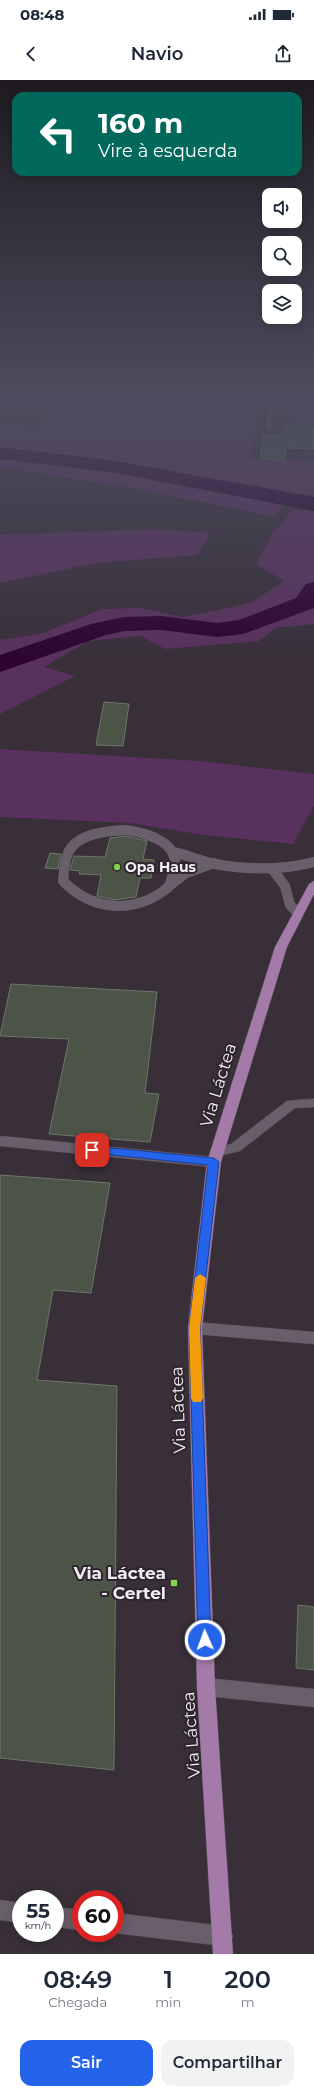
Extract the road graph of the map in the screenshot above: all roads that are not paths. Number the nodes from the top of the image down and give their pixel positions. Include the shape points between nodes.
1 (173, 852) junction
2 (314, 862) edge
3 (214, 863) junction
4 (273, 870) junction
5 (314, 884) edge
6 (168, 888) junction
7 (298, 913) junction
8 (314, 1103) edge
9 (0, 1141) edge
10 (216, 1156) junction
11 (195, 1328) junction
12 (314, 1338) edge
13 (206, 1687) junction
14 (314, 1698) edge
15 (0, 1910) edge
16 (12, 1912) edge
17 (124, 1925) edge
18 (223, 1945) edge

1 - 3 lane
1 - 6 lane via 177,864 175,876
1 - 6 lane via 152,835 124,830 100,832 72,846 66,857 64,869 63,881 72,891 85,900 101,904 120,906 139,903
2 - 4 lane
3 - 4 lane
3 - 6 lane via 182,875
4 - 7 lane via 285,886 290,905
5 - 7 main road, Via Láctea
7 - 10 main road, Via Láctea via 281,947
8 - 10 street via 292,1104 235,1148
9 - 10 street
10 - 11 main road, Via Láctea
11 - 12 street
11 - 13 main road, Via Láctea
13 - 14 street
13 - 18 main road, Via Láctea
15 - 16 street
17 - 18 street

